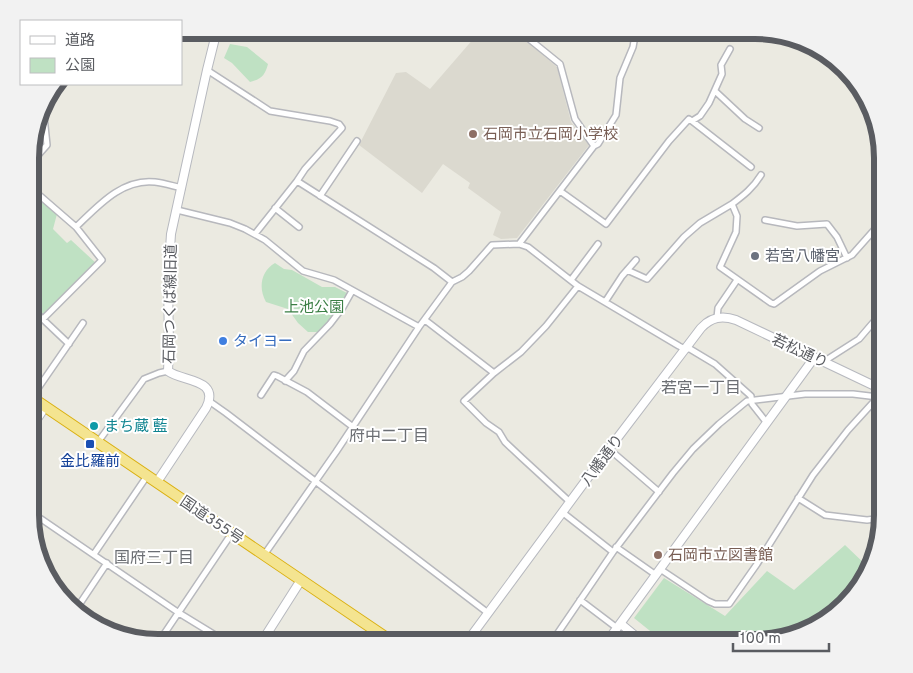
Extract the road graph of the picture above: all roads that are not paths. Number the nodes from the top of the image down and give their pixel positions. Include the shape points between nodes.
1 (215, 39) edge
2 (529, 39) edge
3 (634, 39) edge
4 (730, 49) dead end
5 (207, 70) junction
6 (715, 91) junction
7 (45, 121) edge
8 (692, 121) junction
9 (759, 128) dead end
10 (357, 141) dead end
11 (594, 146) junction
12 (39, 154) edge
13 (751, 167) dead end
14 (761, 175) dead end
15 (298, 182) junction
16 (182, 188) junction
17 (560, 191) junction
18 (39, 195) edge
19 (320, 196) junction
20 (732, 204) junction
21 (275, 208) junction
22 (176, 210) junction
23 (765, 220) dead end
24 (76, 227) junction
25 (299, 227) dead end
26 (874, 231) edge
27 (255, 234) junction
28 (519, 244) junction
29 (598, 244) dead end
30 (847, 258) junction
31 (636, 260) dead end
32 (628, 270) junction
33 (571, 280) junction
34 (737, 280) junction
35 (452, 282) junction
36 (578, 286) junction
37 (352, 291) junction
38 (605, 302) junction
39 (39, 315) edge
40 (717, 318) junction
41 (43, 319) junction
42 (424, 320) junction
43 (874, 322) edge
44 (82, 323) dead end
45 (419, 327) junction
46 (69, 344) junction
47 (685, 349) junction
48 (814, 358) junction
49 (823, 362) junction
50 (168, 371) junction
51 (494, 373) junction
52 (285, 381) junction
53 (39, 386) edge
54 (874, 389) edge
55 (874, 393) edge
56 (261, 395) dead end
57 (787, 396) junction
58 (752, 400) junction
59 (208, 401) junction
60 (874, 401) edge
61 (39, 403) edge
62 (45, 407) junction
63 (39, 416) edge
64 (767, 423) junction
65 (354, 427) junction
66 (98, 442) junction
67 (609, 449) junction
68 (148, 476) junction
69 (156, 482) junction
70 (314, 482) junction
71 (658, 492) junction
72 (798, 498) junction
73 (570, 502) junction
74 (562, 512) junction
75 (39, 517) edge
76 (874, 519) edge
77 (232, 534) junction
78 (614, 550) junction
79 (94, 554) junction
80 (264, 555) junction
81 (107, 563) junction
82 (658, 572) junction
83 (301, 580) junction
84 (580, 600) junction
85 (79, 604) edge
86 (179, 613) junction
87 (488, 613) junction
88 (619, 626) junction
89 (164, 634) edge
90 (213, 634) edge
91 (267, 634) edge
92 (381, 634) edge
93 (473, 634) edge
94 (557, 634) edge
95 (613, 634) edge
96 (631, 634) edge

1 - 5 street, 石岡つくば線旧道
2 - 11 street via 560,64 575,119
3 - 11 street via 620,78 616,115
4 - 6 street via 721,65 722,74
5 - 15 street via 270,111 339,124 342,128 304,170
5 - 16 street, 石岡つくば線旧道
6 - 8 street via 703,112
6 - 9 street
7 - 12 street via 48,145
8 - 13 street
8 - 17 street via 689,119 606,224
10 - 19 street
11 - 17 street
14 - 20 street via 746,194
15 - 19 street
15 - 21 street
16 - 22 street, 石岡つくば線旧道
16 - 24 street via 154,181 126,186 109,196
17 - 28 street
18 - 24 street
19 - 35 street
20 - 32 street via 684,237 647,279
20 - 34 street via 737,216 736,232 720,267
21 - 25 street
21 - 27 street
22 - 27 street via 230,223
22 - 50 street, 石岡つくば線旧道 via 168,257
23 - 30 street via 797,226 827,224 837,236
24 - 41 street via 102,262
26 - 30 street
27 - 37 street via 303,271 334,280
28 - 33 street via 528,247
28 - 35 street via 492,245 462,277
29 - 33 street
30 - 34 street via 820,272 774,304
31 - 32 street
32 - 38 street
33 - 36 street
34 - 40 street, 八幡通り via 718,308
35 - 42 street
36 - 38 street
36 - 51 street via 521,352
37 - 45 street
37 - 52 street via 335,318 304,351
38 - 47 street
39 - 41 street
40 - 47 street, 八幡通り via 706,323
40 - 48 street, 若松通り via 736,320
41 - 46 street
42 - 45 street
42 - 51 street
43 - 49 street via 859,339
44 - 46 street
45 - 65 street
46 - 53 street
47 - 58 street via 715,364
47 - 67 street, 八幡通り
48 - 49 street, 若松通り
48 - 57 street
49 - 54 street, 若松通り
50 - 59 street, 石岡つくば線旧道 via 203,384
50 - 66 street via 144,379
51 - 73 street via 464,402
52 - 56 street via 274,376
52 - 65 street via 307,392
55 - 57 street
57 - 58 street
57 - 64 street
58 - 64 street
58 - 71 street via 719,424 693,449
59 - 69 street
59 - 70 street
60 - 72 street via 848,430
61 - 62 highway, 国道355号
62 - 63 street
62 - 66 highway, 国道355号
64 - 82 street
65 - 70 street
66 - 68 highway, 国道355号
67 - 71 street
67 - 73 street, 八幡通り
68 - 69 highway, 国道355号
68 - 79 street
69 - 77 highway, 国道355号
70 - 80 street
70 - 87 street
71 - 78 street
72 - 76 street via 825,515
72 - 82 street via 729,604 708,601
73 - 74 street, 八幡通り
74 - 78 street
74 - 87 street, 八幡通り
75 - 79 street
77 - 80 highway, 国道355号
77 - 86 street
78 - 82 street
78 - 84 street
79 - 81 street
80 - 83 highway, 国道355号
81 - 85 street
81 - 86 street
82 - 88 street
83 - 91 street
83 - 92 highway, 国道355号
84 - 88 street
84 - 94 street
86 - 89 street
86 - 90 street
87 - 93 street, 八幡通り
88 - 95 street
88 - 96 street

